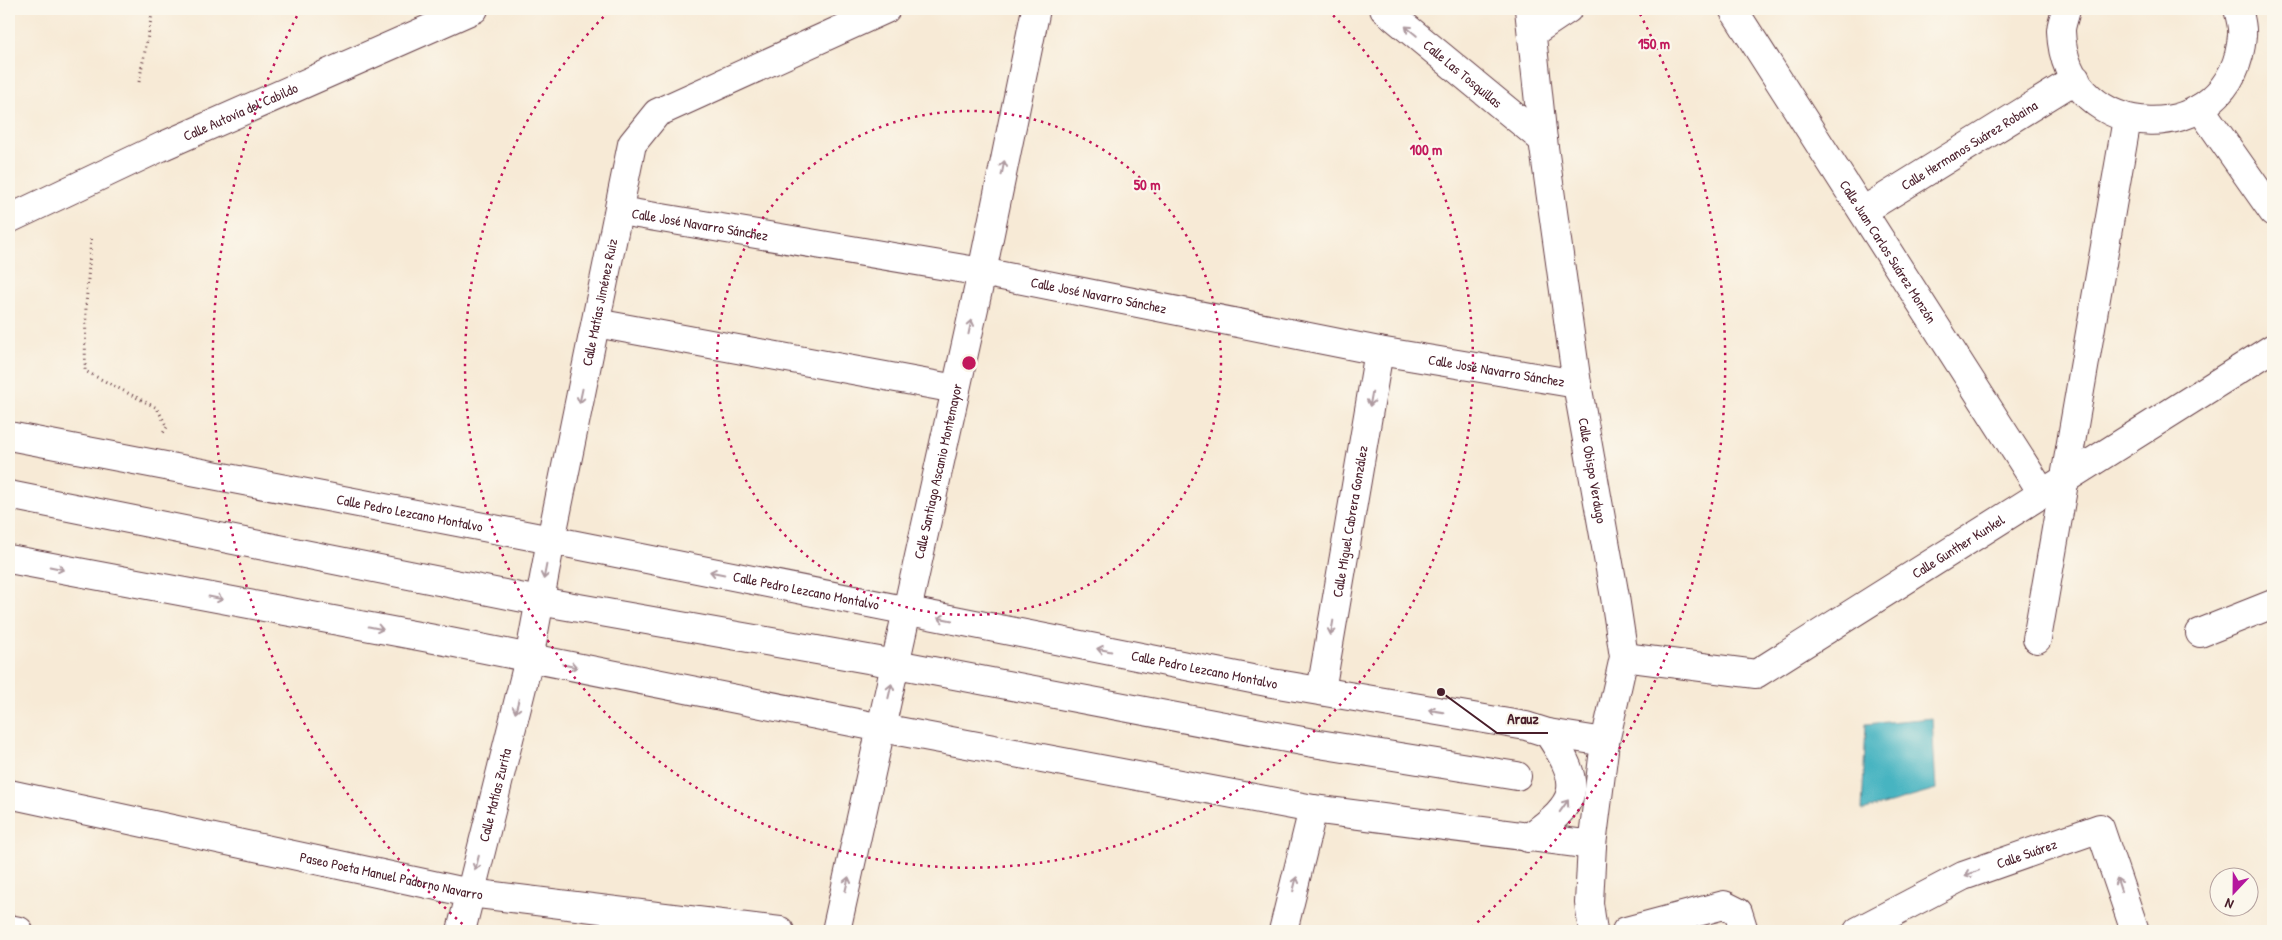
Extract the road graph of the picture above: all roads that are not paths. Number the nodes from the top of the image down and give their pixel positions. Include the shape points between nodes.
1 (474, 9) edge
2 (886, 9) edge
3 (1036, 9) edge
4 (1384, 9) edge
5 (1568, 9) edge
6 (1733, 9) edge
7 (2066, 9) edge
8 (2238, 9) edge
9 (1530, 21) edge
10 (2076, 79) junction
11 (2200, 108) junction
12 (2127, 119) junction
13 (1543, 140) junction
14 (620, 211) junction
15 (1863, 211) junction
16 (2273, 212) edge
17 (9, 219) edge
18 (982, 272) junction
19 (596, 323) junction
20 (2273, 348) edge
21 (1379, 351) junction
22 (1577, 384) junction
23 (956, 389) junction
24 (9, 436) edge
25 (2053, 487) junction
26 (9, 495) edge
27 (551, 540) junction
28 (9, 559) edge
29 (539, 601) junction
30 (2273, 604) edge
31 (906, 611) junction
32 (2200, 633) dead end
33 (2037, 639) dead end
34 (1624, 657) junction
35 (529, 659) junction
36 (896, 664) junction
37 (1321, 691) junction
38 (882, 728) junction
39 (1548, 733) junction
40 (1605, 742) junction
41 (1517, 776) dead end
42 (9, 794) edge
43 (1313, 809) junction
44 (1528, 838) junction
45 (1592, 845) junction
46 (470, 893) junction
47 (9, 929) edge
48 (1597, 930) edge
49 (19, 931) edge
50 (461, 931) edge
51 (780, 931) edge
52 (836, 931) edge
53 (1283, 931) edge
54 (1626, 931) edge
55 (1744, 931) edge
56 (1858, 931) edge
57 (2135, 931) edge

1 - 17 street, Calle Autovía del Cabildo via 163,146
2 - 14 street, Calle Matías Jiménez Ruiz via 657,112 632,144
18 -> 3 street, Calle Santiago Ascanio Montemayor
13 -> 4 street, Calle Las Tosquillas
5 - 9 street
6 - 15 street, Calle Juan Carlos Suárez Monzón
7 - 10 street via 2061,30 2068,67
8 - 11 street via 2242,34 2237,62 2224,87
9 - 13 street, Calle Obispo Verdugo
10 - 12 street via 2083,90 2108,111
10 - 15 street, Calle Hermanos Suárez Robaina
11 - 12 street via 2162,121
11 - 16 street
12 - 25 street
13 - 22 street, Calle Obispo Verdugo
14 - 18 street, Calle José Navarro Sánchez
14 - 19 street, Calle Matías Jiménez Ruiz
15 - 25 street, Calle Juan Carlos Suárez Monzón
18 - 21 street, Calle José Navarro Sánchez
23 -> 18 street, Calle Santiago Ascanio Montemayor
19 - 23 street
19 -> 27 street, Calle Matías Jiménez Ruiz
20 - 25 street, Calle Gunther Kunkel
21 - 22 street, Calle José Navarro Sánchez
21 -> 37 street, Calle Miguel Cabrera González
22 - 34 street, Calle Obispo Verdugo
23 - 31 street, Calle Santiago Ascanio Montemayor
24 - 27 street, Calle Pedro Lezcano Montalvo
25 - 33 street
25 - 34 street, Calle Gunther Kunkel via 1756,674
26 - 29 street
27 -> 29 street, Calle Matías Jiménez Ruiz
31 -> 27 street, Calle Pedro Lezcano Montalvo
28 -> 35 street
29 - 35 street, Calle Matías Jiménez Ruiz
29 - 36 street
30 - 32 street
31 - 36 street, Calle Santiago Ascanio Montemayor
37 -> 31 street, Calle Pedro Lezcano Montalvo
34 - 40 street, Calle Obispo Verdugo
35 -> 38 street
35 -> 46 street, Calle Matías Zurita
38 -> 36 street, Calle Santiago Ascanio Montemayor
36 - 41 street via 1313,743
39 -> 37 street, Calle Pedro Lezcano Montalvo via 1526,726
38 - 43 street
52 -> 38 street, Calle Santiago Ascanio Montemayor
39 - 40 street, Calle Pedro Lezcano Montalvo
44 -> 39 street via 1555,819 1569,798 1572,778 1561,752
40 - 45 street, Calle Obispo Verdugo
42 - 46 street, Paseo Poeta Manuel Padorno Navarro
43 - 44 street
53 -> 43 street
44 - 45 street
45 - 48 street, Calle Obispo Verdugo via 1589,902
46 - 50 street, Calle Matías Zurita
46 - 51 street, Paseo Poeta Manuel Padorno Navarro
47 - 49 street
54 - 55 street via 1724,905 1738,912
57 -> 56 street, Calle Suárez via 2100,828 1963,876

